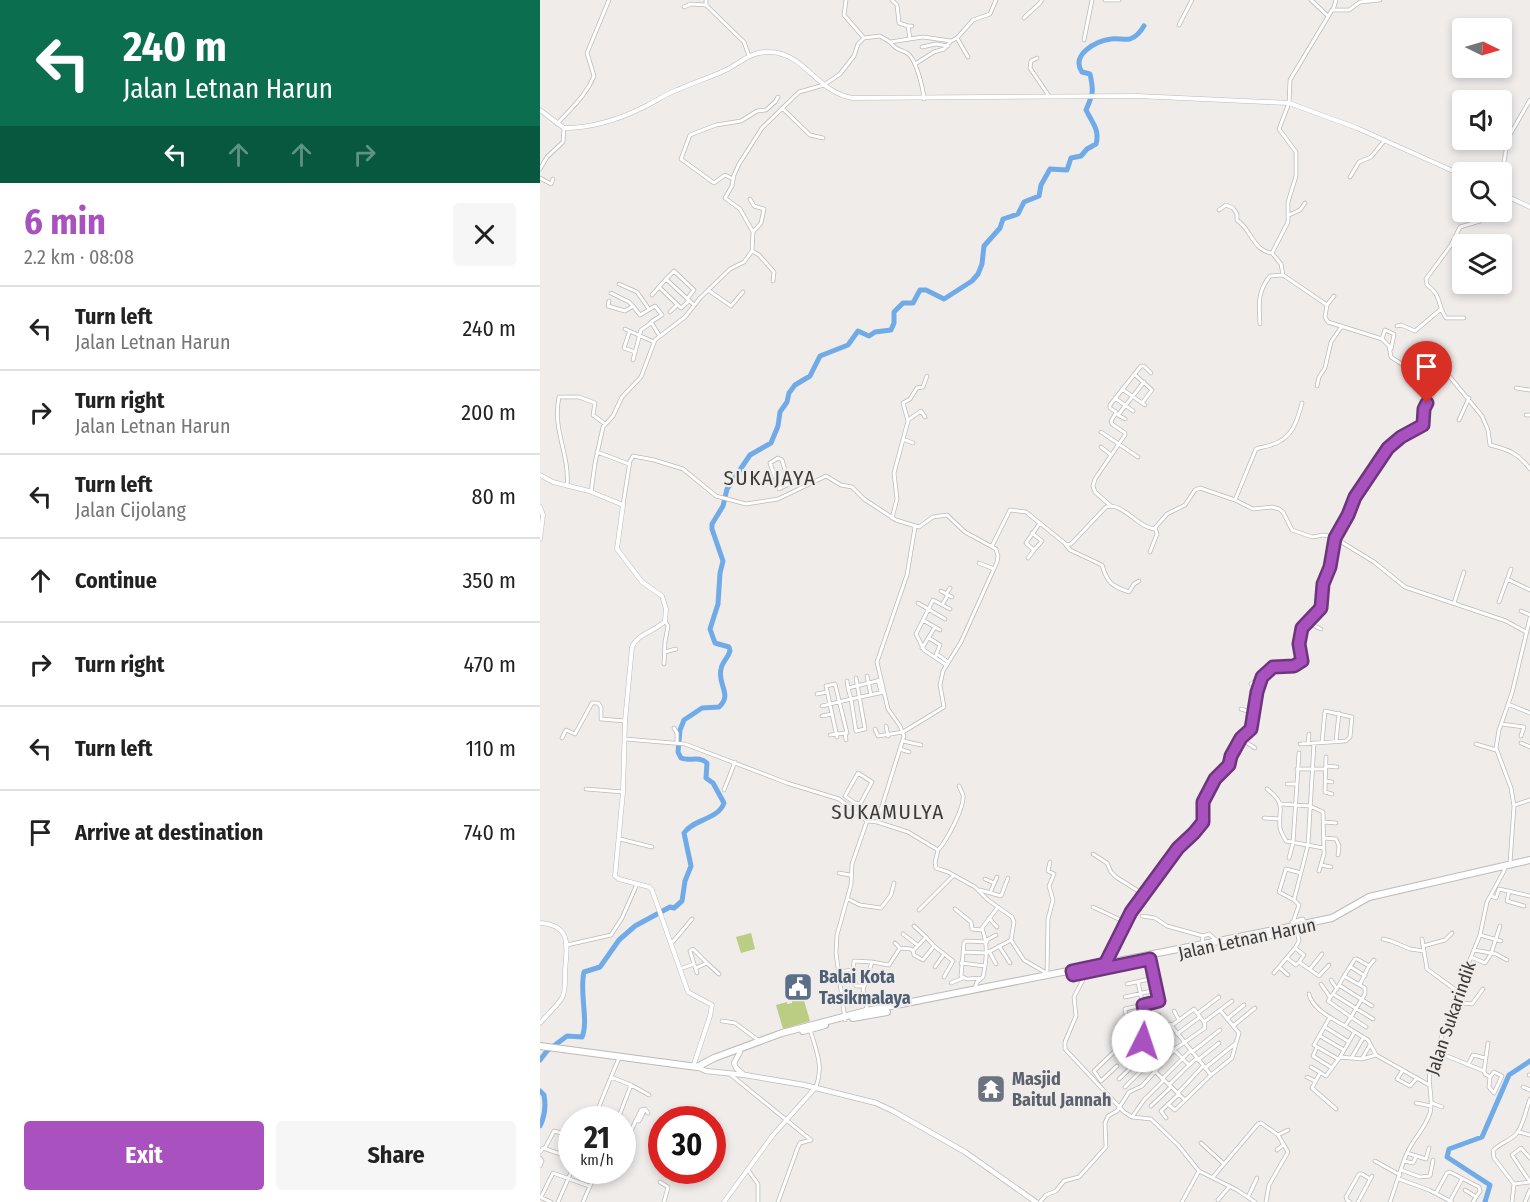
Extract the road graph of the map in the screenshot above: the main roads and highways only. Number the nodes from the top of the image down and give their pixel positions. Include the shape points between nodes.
1 (1530, 862) edge
2 (1434, 884) junction
3 (1292, 927) junction
4 (1221, 943) junction
5 (1136, 960) junction
6 (1073, 973) junction
7 (933, 1000) junction
8 (845, 1018) junction
9 (783, 1035) junction
10 (542, 1046) edge
11 (740, 1052) junction
12 (712, 1061) junction
13 (695, 1067) junction
14 (745, 1075) junction
15 (1038, 1202) edge

1 - 2 main road, Jalan Letnan Harun
2 - 3 main road, Jalan Letnan Harun via 1371,901 1334,921
2 - 3 main road, Jalan Letnan Harun via 1369,897 1332,918
3 - 4 main road, Jalan Letnan Harun
4 - 5 main road, Jalan Letnan Harun
4 - 5 main road, Jalan Letnan Harun
5 - 6 main road, Jalan Letnan Harun
5 - 6 main road, Jalan Letnan Harun
6 - 7 main road, Jalan Letnan Harun
6 - 7 main road, Jalan Letnan Harun via 1048,974
7 - 8 main road, Jalan Letnan Harun
7 - 8 main road
8 - 9 main road, Jalan Letnan Harun
8 - 9 main road, Jalan Letnan Harun
9 - 11 main road, Jalan Letnan Harun
9 - 12 main road, Jalan Letnan Harun
10 - 13 main road
11 - 12 main road, Jalan Letnan Harun
11 - 14 main road via 734,1063
12 - 13 main road
13 - 14 main road
14 - 15 main road via 816,1087 889,1109 986,1166

